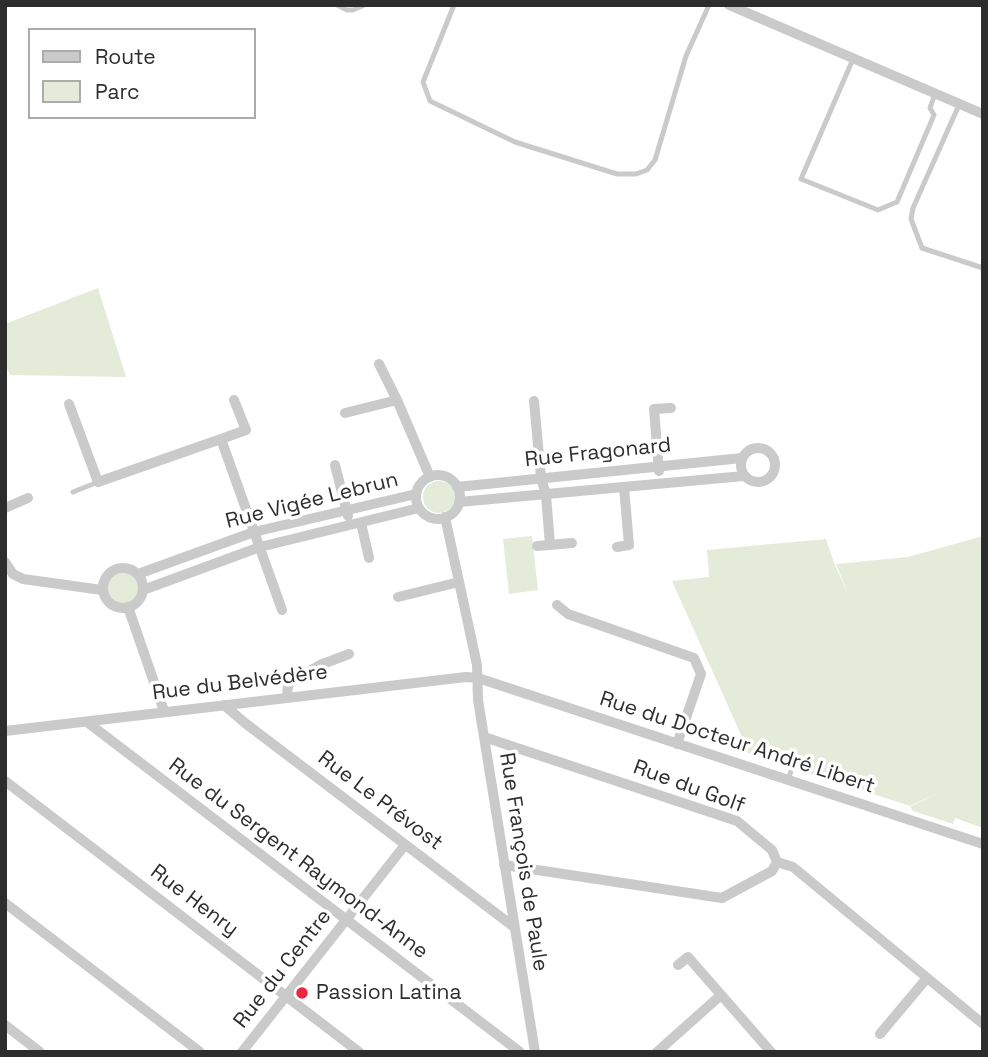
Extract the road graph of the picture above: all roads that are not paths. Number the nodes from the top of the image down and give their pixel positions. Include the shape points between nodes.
1 (337, 5) edge
2 (363, 5) edge
3 (454, 5) edge
4 (709, 5) edge
5 (729, 5) edge
6 (853, 59) junction
7 (935, 94) junction
8 (959, 105) junction
9 (983, 114) edge
10 (983, 268) edge
11 (379, 365) dead end
12 (234, 400) dead end
13 (397, 400) junction
14 (534, 401) dead end
15 (69, 404) dead end
16 (671, 408) dead end
17 (345, 414) dead end
18 (221, 439) junction
19 (743, 458) junction
20 (335, 465) dead end
21 (659, 466) junction
22 (744, 476) junction
23 (430, 477) junction
24 (541, 478) junction
25 (98, 482) junction
26 (660, 484) junction
27 (457, 487) junction
28 (624, 487) junction
29 (73, 492) dead end
30 (416, 495) junction
31 (546, 495) junction
32 (28, 498) dead end
33 (459, 502) junction
34 (5, 508) edge
35 (419, 508) junction
36 (346, 510) junction
37 (444, 517) junction
38 (355, 524) junction
39 (254, 532) junction
40 (572, 544) dead end
41 (550, 545) junction
42 (537, 546) dead end
43 (260, 547) junction
44 (617, 547) dead end
45 (369, 558) dead end
46 (5, 562) edge
47 (138, 574) junction
48 (459, 582) junction
49 (102, 590) junction
50 (143, 590) junction
51 (398, 597) dead end
52 (557, 605) dead end
53 (128, 607) junction
54 (282, 610) dead end
55 (349, 654) dead end
56 (478, 678) junction
57 (286, 697) junction
58 (224, 705) junction
59 (164, 711) junction
60 (87, 722) junction
61 (5, 731) edge
62 (484, 737) junction
63 (677, 744) junction
64 (793, 765) dead end
65 (788, 780) junction
66 (5, 781) edge
67 (983, 844) edge
68 (405, 845) junction
69 (777, 862) junction
70 (504, 865) junction
71 (5, 903) edge
72 (345, 920) junction
73 (514, 927) junction
74 (678, 965) dead end
75 (927, 978) junction
76 (285, 995) junction
77 (721, 995) junction
78 (983, 1024) edge
79 (5, 1025) edge
80 (880, 1034) dead end
81 (40, 1052) edge
82 (200, 1052) edge
83 (242, 1052) edge
84 (359, 1052) edge
85 (520, 1052) edge
86 (535, 1052) edge
87 (657, 1052) edge
88 (771, 1052) edge

1 - 2 lane via 353,10
3 - 4 lane via 423,82 430,101 515,142 618,174 647,170 655,160 686,56
5 - 6 street
6 - 7 street
6 - 7 lane via 801,179 878,210 897,202 934,115 930,108
7 - 8 street
8 - 9 street
8 - 10 lane via 911,219 922,248
11 - 13 street
12 - 18 street via 246,430
13 - 17 street
13 - 23 street
14 - 24 street
15 - 25 street
16 - 21 street via 654,410
18 - 25 street
18 - 39 street
19 - 21 street, Rue Fragonard
19 - 22 street
19 - 22 street, Rue Fragonard via 753,449 765,449 776,467 765,481
20 - 36 street
21 - 24 street, Rue Fragonard
21 - 26 street
22 - 26 street, Rue Fragonard
23 - 27 street via 448,478
23 - 30 street via 420,484
24 - 27 street, Rue Fragonard
24 - 31 street
25 - 29 lane
26 - 28 street, Rue Fragonard
27 - 33 street
28 - 31 street, Rue Fragonard
28 - 44 street via 629,545
30 - 35 street
30 - 36 street, Rue Vigée Lebrun
31 - 33 street, Rue Fragonard
31 - 41 street
32 - 34 street
33 - 37 street
35 - 37 street via 430,517
35 - 38 street, Rue Vigée Lebrun
36 - 38 street
36 - 39 street, Rue Vigée Lebrun
37 - 48 street, Rue François de Paule
38 - 43 street, Rue Vigée Lebrun
38 - 45 street
39 - 43 street
39 - 47 street, Rue Vigée Lebrun
40 - 41 street
41 - 42 street
43 - 50 street, Rue Vigée Lebrun
43 - 54 street
46 - 49 street via 23,579
47 - 49 street via 116,568 106,575
47 - 50 street
48 - 51 street
48 - 56 street, Rue François de Paule
49 - 53 street via 111,605
50 - 53 street via 137,603
52 - 63 street via 568,614 694,658 701,674
53 - 59 street
55 - 57 street via 288,684
56 - 57 street, Rue du Belvédère
56 - 62 street, Rue François de Paule
56 - 63 street, Rue du Docteur André Libert
57 - 58 street, Rue du Belvédère
58 - 59 street, Rue du Belvédère
58 - 68 street, Rue Le Prévost
59 - 60 street, Rue du Belvédère
60 - 61 street, Rue du Belvédère
60 - 72 street, Rue du Sergent Raymond-Anne
62 - 69 street, Rue du Golf via 737,821 772,850
62 - 70 street, Rue François de Paule
63 - 65 street, Rue du Docteur André Libert
64 - 65 lane
65 - 67 street, Rue du Docteur André Libert
66 - 76 street, Rue Henry
68 - 72 street, Rue du Centre
68 - 73 street, Rue Le Prévost
69 - 70 street via 772,871 722,898
69 - 75 street, Rue du Golf via 793,867
70 - 73 street, Rue François de Paule
71 - 82 street
72 - 76 street, Rue du Centre
72 - 85 street, Rue du Sergent Raymond-Anne
73 - 86 street, Rue François de Paule
74 - 77 street via 688,957
75 - 78 street, Rue du Golf
75 - 80 street
76 - 83 street, Rue du Centre
76 - 84 street, Rue Henry
77 - 87 street
77 - 88 street
79 - 81 street

